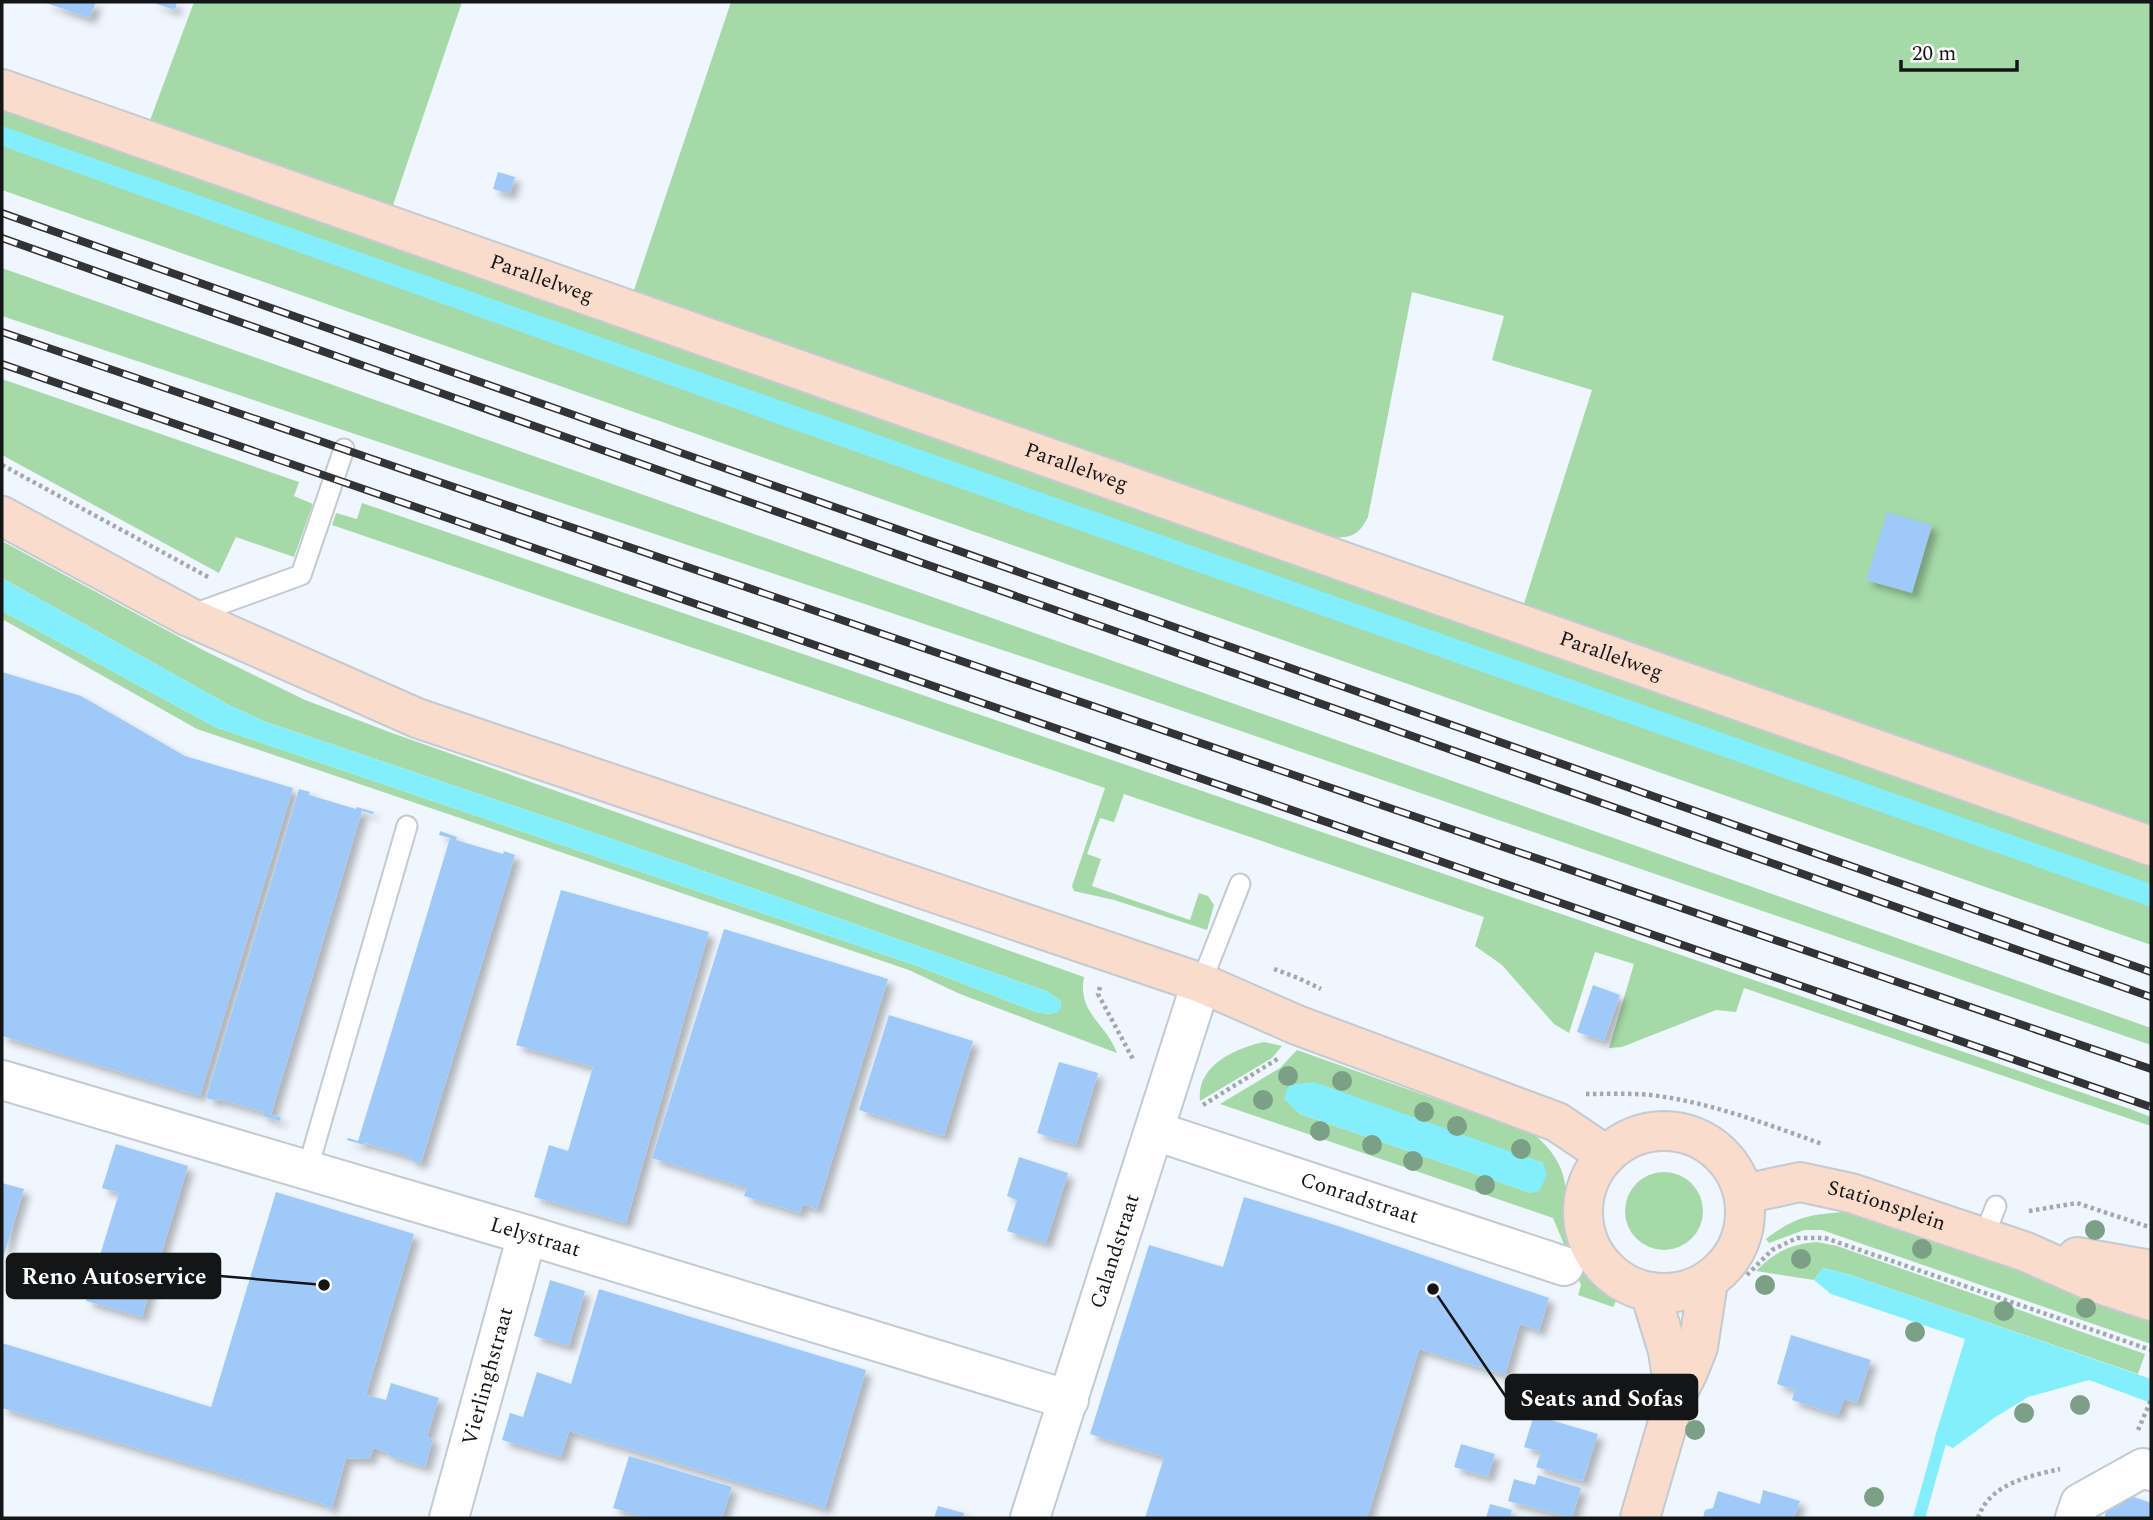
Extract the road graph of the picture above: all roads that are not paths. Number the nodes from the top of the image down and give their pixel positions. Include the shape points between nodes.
1 (2, 89) edge
2 (344, 449) dead end
3 (2, 516) edge
4 (187, 616) junction
5 (407, 827) dead end
6 (2151, 846) edge
7 (1240, 884) dead end
8 (1201, 983) junction
9 (2, 1080) edge
10 (1155, 1131) junction
11 (1606, 1155) junction
12 (307, 1171) junction
13 (1744, 1194) junction
14 (527, 1235) junction
15 (2025, 1252) junction
16 (1564, 1266) dead end
17 (2151, 1270) edge
18 (1708, 1282) junction
19 (1650, 1292) junction
20 (2151, 1301) edge
21 (1675, 1398) junction
22 (1069, 1400) junction
23 (2151, 1471) edge
24 (449, 1518) edge
25 (1030, 1518) edge
26 (1640, 1518) edge
27 (2075, 1518) edge

1 - 6 main road, Parallelweg
2 - 4 lane via 301,575
3 - 4 main road
4 - 8 main road via 417,718
5 - 12 lane
7 - 8 lane
8 - 10 street, Calandstraat
8 - 11 main road via 1557,1122
9 - 12 street, Lelystraat
10 - 16 street, Conradstraat
10 - 22 street, Calandstraat
11 - 13 main road via 1643,1134 1686,1134 1723,1156
11 - 19 main road via 1585,1194 1587,1238 1611,1274
12 - 14 street, Lelystraat
13 - 15 main road, Stationsplein via 1800,1182 1989,1222
13 - 18 main road via 1745,1227 1740,1244
14 - 22 street, Lelystraat
14 - 24 street, Vierlinghstraat
15 - 17 main road, Stationsplein
15 - 20 main road, Stationsplein
18 - 19 main road via 1670,1294
18 - 21 main road via 1698,1347
19 - 21 main road via 1668,1352
21 - 26 main road
22 - 25 street, Calandstraat
23 - 27 street via 2143,1468 2080,1503

